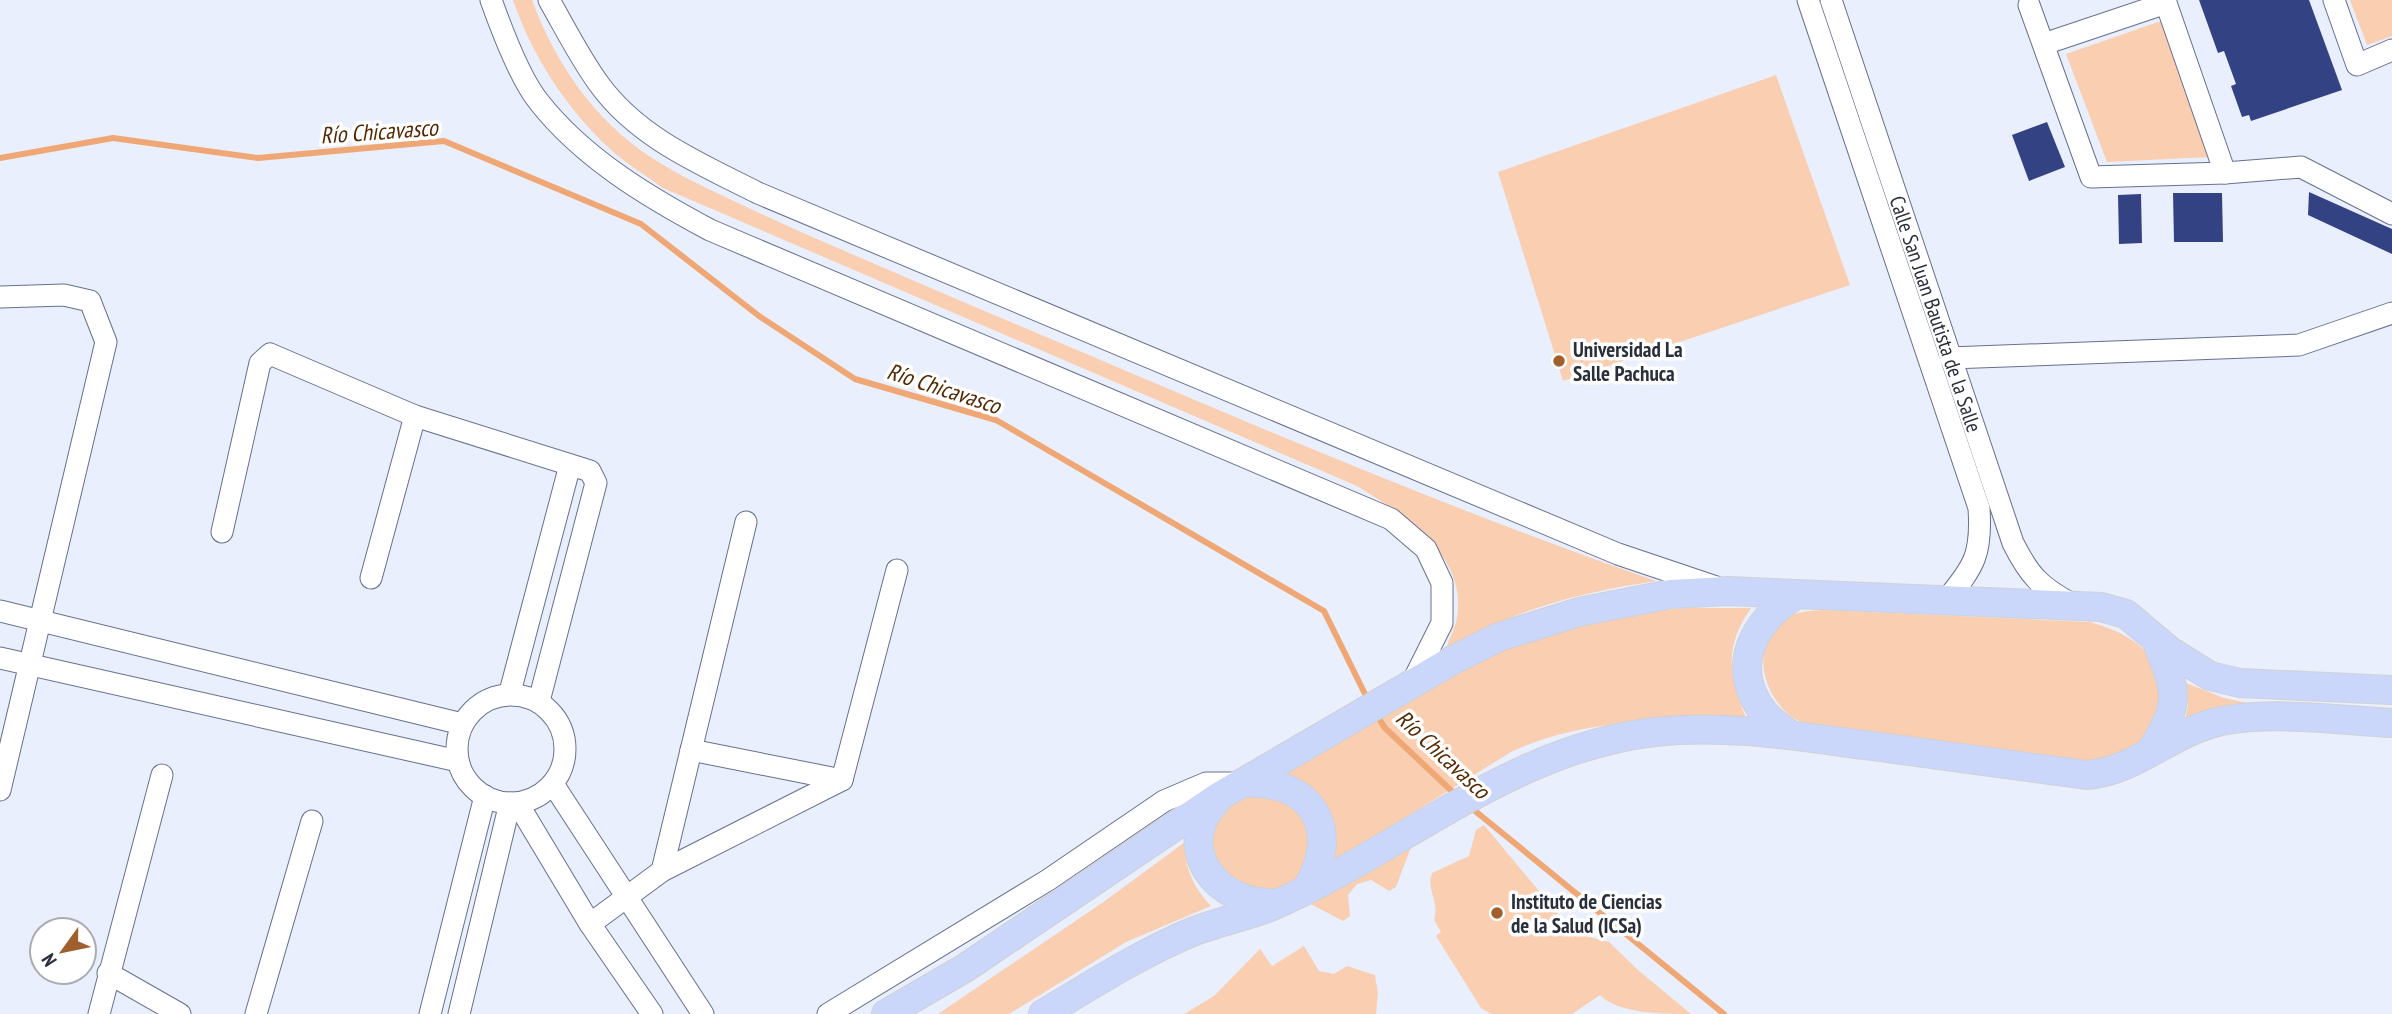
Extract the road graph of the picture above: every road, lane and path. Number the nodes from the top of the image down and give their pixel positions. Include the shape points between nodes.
1 (491, 0) edge
2 (549, 0) edge
3 (1808, 0) edge
4 (1831, 0) edge
5 (2334, 0) edge
6 (2166, 1) edge
7 (2029, 5) dead end
8 (2044, 44) junction
9 (2392, 50) edge
10 (2225, 173) junction
11 (2392, 214) edge
12 (0, 297) edge
13 (2392, 313) edge
14 (1950, 358) junction
15 (415, 416) junction
16 (570, 465) junction
17 (746, 522) dead end
18 (222, 532) dead end
19 (897, 570) dead end
20 (371, 578) dead end
21 (1728, 592) junction
22 (1796, 594) junction
23 (1946, 600) junction
24 (2074, 605) junction
25 (0, 611) edge
26 (41, 620) junction
27 (2153, 634) junction
28 (0, 658) edge
29 (31, 665) junction
30 (1401, 688) junction
31 (2392, 690) edge
32 (510, 692) junction
33 (539, 701) junction
34 (2392, 723) edge
35 (462, 724) junction
36 (1790, 735) junction
37 (691, 750) junction
38 (2149, 754) junction
39 (458, 761) junction
40 (162, 775) dead end
41 (842, 780) junction
42 (1243, 782) junction
43 (554, 784) junction
44 (0, 790) edge
45 (485, 796) junction
46 (1218, 797) junction
47 (514, 804) junction
48 (312, 821) dead end
49 (662, 871) junction
50 (1307, 888) junction
51 (627, 898) junction
52 (1278, 902) junction
53 (986, 918) junction
54 (590, 923) junction
55 (1001, 944) junction
56 (108, 973) junction
57 (431, 1013) edge
58 (99, 1014) edge
59 (180, 1014) edge
60 (256, 1014) edge
61 (459, 1014) edge
62 (652, 1014) edge
63 (703, 1014) edge
64 (828, 1014) edge
65 (886, 1014) edge
66 (911, 1014) edge
67 (1043, 1014) edge

1 - 30 street via 538,101 590,153 653,200 710,230 1391,519 1426,549 1442,583 1442,623
2 - 21 street via 600,85 636,123 673,150 758,193 1618,554
3 - 23 street, Calle San Juan Bautista de la Salle via 1979,508 1981,540 1976,559
4 - 14 street, Calle San Juan Bautista de la Salle
5 - 9 street via 2357,65
6 - 8 street
6 - 10 street
7 - 8 street
8 - 10 street via 2091,177
10 - 11 street via 2301,167
12 - 26 street via 64,295 90,301 106,342
13 - 14 street via 2300,345
14 - 24 street, Calle San Juan Bautista de la Salle via 2026,569 2044,589
15 - 16 street
15 - 18 street via 270,354 260,363
15 - 20 street
16 - 32 street
16 - 33 street via 590,471 596,483
17 - 37 street
19 - 41 street
21 - 22 main road
21 - 30 main road via 1659,596 1539,622 1499,637
22 - 23 main road
22 - 36 main road via 1760,625 1748,658 1754,696 1766,715
23 - 24 main road
24 - 27 main road via 2126,614
25 - 26 street
26 - 29 street
26 - 35 street
27 - 31 main road via 2210,676 2240,683
27 - 38 main road via 2173,684 2174,705
28 - 29 street
29 - 39 street
29 - 44 street
30 - 42 main road
32 - 33 street
32 - 35 street via 479,704
33 - 43 street via 556,718 565,739 564,763
34 - 38 main road via 2239,716 2208,724
35 - 39 street via 457,736
36 - 38 main road via 2087,775 2109,773
36 - 50 main road via 1656,732 1560,753 1492,784
37 - 41 street
37 - 49 street
39 - 45 street via 464,778
40 - 56 street
41 - 49 street
42 - 46 main road
42 - 50 main road via 1285,786 1309,805 1322,830 1322,841 1317,872
42 - 53 street via 1206,783 1164,801
43 - 47 street via 535,799
43 - 51 street
45 - 47 street
45 - 57 street
46 - 52 main road via 1200,834 1207,869 1240,900
46 - 55 main road
47 - 54 street
47 - 61 street
48 - 60 street
49 - 51 street
50 - 52 main road
51 - 54 street
51 - 63 street
52 - 67 main road via 1187,933
53 - 55 street
53 - 64 street
54 - 62 street
55 - 65 main road
55 - 66 main road via 963,982
56 - 58 street
56 - 59 street

